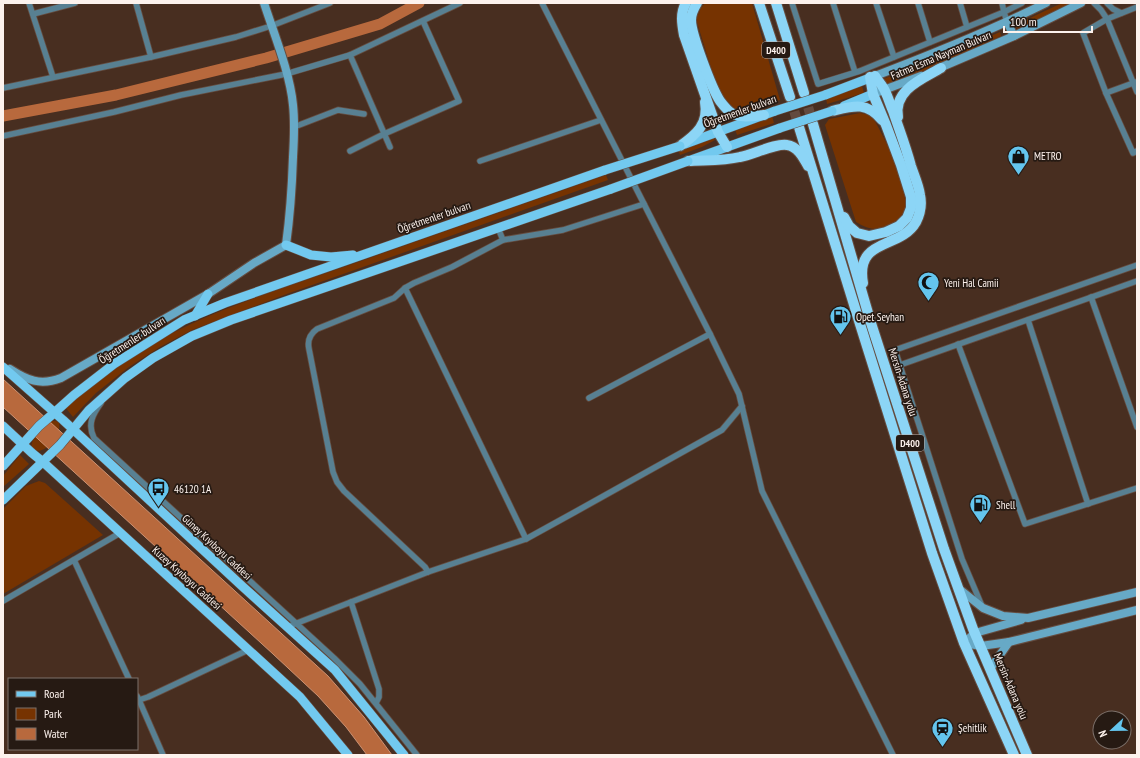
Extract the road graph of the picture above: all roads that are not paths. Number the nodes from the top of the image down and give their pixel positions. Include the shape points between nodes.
1 (29, 3) edge
2 (74, 3) edge
3 (136, 3) edge
4 (264, 3) edge
5 (330, 3) edge
6 (460, 3) edge
7 (542, 3) edge
8 (686, 3) edge
9 (698, 3) edge
10 (759, 3) edge
11 (762, 3) edge
12 (776, 3) edge
13 (792, 3) edge
14 (833, 3) edge
15 (876, 3) edge
16 (918, 3) edge
17 (960, 3) edge
18 (1002, 3) edge
19 (1022, 3) edge
20 (1046, 3) edge
21 (1081, 3) edge
22 (1094, 3) edge
23 (1107, 3) edge
24 (1137, 7) edge
25 (1004, 12) junction
26 (1121, 13) junction
27 (33, 14) junction
28 (1107, 20) junction
29 (423, 21) junction
30 (1007, 22) junction
31 (967, 27) junction
32 (272, 29) junction
33 (1014, 36) junction
34 (930, 42) junction
35 (350, 55) junction
36 (151, 57) junction
37 (894, 57) junction
38 (941, 68) junction
39 (285, 70) junction
40 (855, 72) junction
41 (54, 77) junction
42 (872, 77) junction
43 (1135, 82) edge
44 (702, 86) junction
45 (3, 88) edge
46 (885, 90) junction
47 (1137, 92) edge
48 (804, 93) tunnel mouth
49 (1106, 93) junction
50 (873, 94) junction
51 (832, 110) junction
52 (364, 114) dead end
53 (764, 115) junction
54 (601, 120) junction
55 (813, 124) tunnel mouth
56 (886, 125) junction
57 (294, 127) junction
58 (799, 127) tunnel mouth
59 (718, 132) junction
60 (384, 134) junction
61 (902, 135) junction
62 (3, 136) edge
63 (680, 146) junction
64 (390, 147) dead end
65 (727, 147) junction
66 (350, 151) dead end
67 (1137, 151) edge
68 (824, 160) junction
69 (480, 161) dead end
70 (688, 161) junction
71 (821, 198) junction
72 (644, 204) junction
73 (498, 228) junction
74 (503, 240) junction
75 (286, 245) junction
76 (368, 253) junction
77 (1137, 265) edge
78 (1137, 281) edge
79 (405, 288) junction
80 (208, 294) junction
81 (1091, 297) junction
82 (195, 316) junction
83 (870, 320) junction
84 (1028, 320) junction
85 (710, 334) junction
86 (958, 344) junction
87 (900, 365) junction
88 (3, 366) edge
89 (107, 395) junction
90 (589, 398) dead end
91 (742, 406) junction
92 (52, 414) junction
93 (3, 426) edge
94 (1137, 427) edge
95 (70, 432) junction
96 (24, 444) junction
97 (43, 462) junction
98 (3, 466) edge
99 (1137, 488) edge
100 (3, 500) edge
101 (1088, 504) junction
102 (120, 533) junction
103 (526, 539) junction
104 (74, 560) junction
105 (428, 572) junction
106 (958, 588) junction
107 (1137, 592) edge
108 (3, 601) edge
109 (351, 602) junction
110 (983, 608) junction
111 (1137, 610) edge
112 (1028, 618) junction
113 (297, 623) junction
114 (287, 627) junction
115 (975, 633) junction
116 (1009, 642) junction
117 (964, 643) junction
118 (980, 646) junction
119 (248, 650) junction
120 (990, 669) junction
121 (129, 678) edge
122 (138, 698) edge
123 (376, 703) junction
124 (163, 755) edge
125 (348, 755) edge
126 (404, 755) edge
127 (417, 755) edge
128 (893, 755) edge
129 (1014, 755) edge
130 (1027, 755) edge

1 - 27 street
2 - 27 street
3 - 36 street
4 - 32 main road
5 - 32 street
6 - 29 street
7 - 54 street
8 - 44 highway via 682,21 684,35
9 - 53 highway via 691,19 693,34 721,103 732,113 747,117
10 - 11 highway, D400 via 790,97
12 - 48 highway, D400
13 - 40 street via 818,84
14 - 40 street
15 - 37 street
16 - 34 street
17 - 31 street
18 - 25 street
19 - 25 street
20 - 30 main road, Fatma Esma Nayman Bulvarı
21 - 33 main road, Fatma Esma Nayman Bulvarı
22 - 28 street via 1102,10
23 - 26 street
24 - 26 street
25 - 30 street
25 - 31 street
26 - 28 street
27 - 41 street
28 - 43 street
28 - 49 street via 1083,33
29 - 35 street
29 - 60 street via 459,101
30 - 33 main road
30 - 42 main road, Fatma Esma Nayman Bulvarı
31 - 34 street
32 - 36 street
32 - 39 main road
33 - 38 main road, Fatma Esma Nayman Bulvarı
34 - 37 street
35 - 39 street
35 - 60 street
36 - 41 street
37 - 40 street
38 - 46 main road, Fatma Esma Nayman Bulvarı
38 - 61 highway via 905,90 899,99 897,112
39 - 57 main road via 293,104
39 - 62 street
41 - 45 street
42 - 46 highway
42 - 50 highway
42 - 53 main road, Öğretmenler bulvarı, bridge
43 - 47 street
43 - 49 street
44 - 59 highway
44 - 63 highway via 706,109 703,124
46 - 50 main road, Fatma Esma Nayman Bulvarı
46 - 61 highway
49 - 67 street via 1133,153
50 - 51 main road
50 - 56 highway
51 - 56 highway via 855,105 866,107 877,113
51 - 65 main road, bridge
52 - 57 street via 338,110
53 - 59 main road, Öğretmenler bulvarı
54 - 69 street
54 - 72 street
55 - 68 highway, Mersin-Adana yolu / D400
56 - 68 highway via 911,197 911,208 907,218 899,226 869,236 857,233 849,226
57 - 75 main road via 290,216
58 - 71 highway, D400
59 - 63 main road, Öğretmenler bulvarı
59 - 65 highway
60 - 64 street
60 - 66 street
61 - 83 highway via 920,195 921,208 912,228 903,235 874,248 866,258 862,275
63 - 76 main road, Öğretmenler bulvarı, bridge
65 - 70 main road
68 - 83 highway, Mersin-Adana yolu / D400
70 - 71 highway via 732,159 788,145 802,156
70 - 73 main road, bridge
71 - 117 highway, D400 via 927,538
72 - 74 street via 563,230
72 - 85 street
73 - 74 street
73 - 89 main road via 231,320 192,336 153,358
74 - 79 street
75 - 76 main road via 311,255 331,257
75 - 80 main road
76 - 82 main road, Öğretmenler bulvarı
77 - 87 street via 895,350
78 - 81 street
79 - 103 street
79 - 105 street via 394,298 317,329 311,335 308,344 337,482
80 - 82 main road
80 - 88 main road via 61,378 43,382 24,378
81 - 84 street
81 - 94 street
82 - 92 main road, Öğretmenler bulvarı via 184,320 114,364
83 - 106 highway, Mersin-Adana yolu / D400
84 - 86 street
84 - 101 street
85 - 90 street
85 - 91 street via 740,394
86 - 87 street
86 - 101 street via 1025,524
87 - 110 street via 962,559
88 - 92 main road, Güney Kıyıboyu Caddesi
89 - 95 main road via 89,410
89 - 113 street via 90,425 94,438
91 - 103 street via 722,430
91 - 128 street via 762,491
92 - 95 main road, Güney Kıyıboyu Caddesi via 63,420
92 - 96 main road, Öğretmenler bulvarı
93 - 96 main road, Kuzey Kıyıboyu Caddesi
95 - 97 main road
95 - 114 main road, Güney Kıyıboyu Caddesi
96 - 97 main road, Kuzey Kıyıboyu Caddesi
96 - 98 main road
97 - 100 main road
97 - 102 main road, Kuzey Kıyıboyu Caddesi
99 - 101 street
102 - 104 street
102 - 119 main road, Kuzey Kıyıboyu Caddesi
103 - 105 street
104 - 108 street
104 - 121 street
105 - 109 street
106 - 110 main road
106 - 115 highway, Mersin-Adana yolu / D400
107 - 112 main road
109 - 113 street
109 - 123 street via 379,689
110 - 112 main road via 1003,616
111 - 116 main road
112 - 115 main road
113 - 114 street
113 - 123 street
114 - 126 main road, Güney Kıyıboyu Caddesi via 335,670
115 - 117 main road
115 - 118 highway, Mersin-Adana yolu / D400
116 - 118 main road
116 - 120 main road
117 - 118 main road
117 - 129 highway, D400
118 - 120 highway, Mersin-Adana yolu / D400
119 - 122 street via 148,697
119 - 125 main road, Kuzey Kıyıboyu Caddesi via 300,697
120 - 130 highway, Mersin-Adana yolu / D400
122 - 124 street
123 - 127 street

